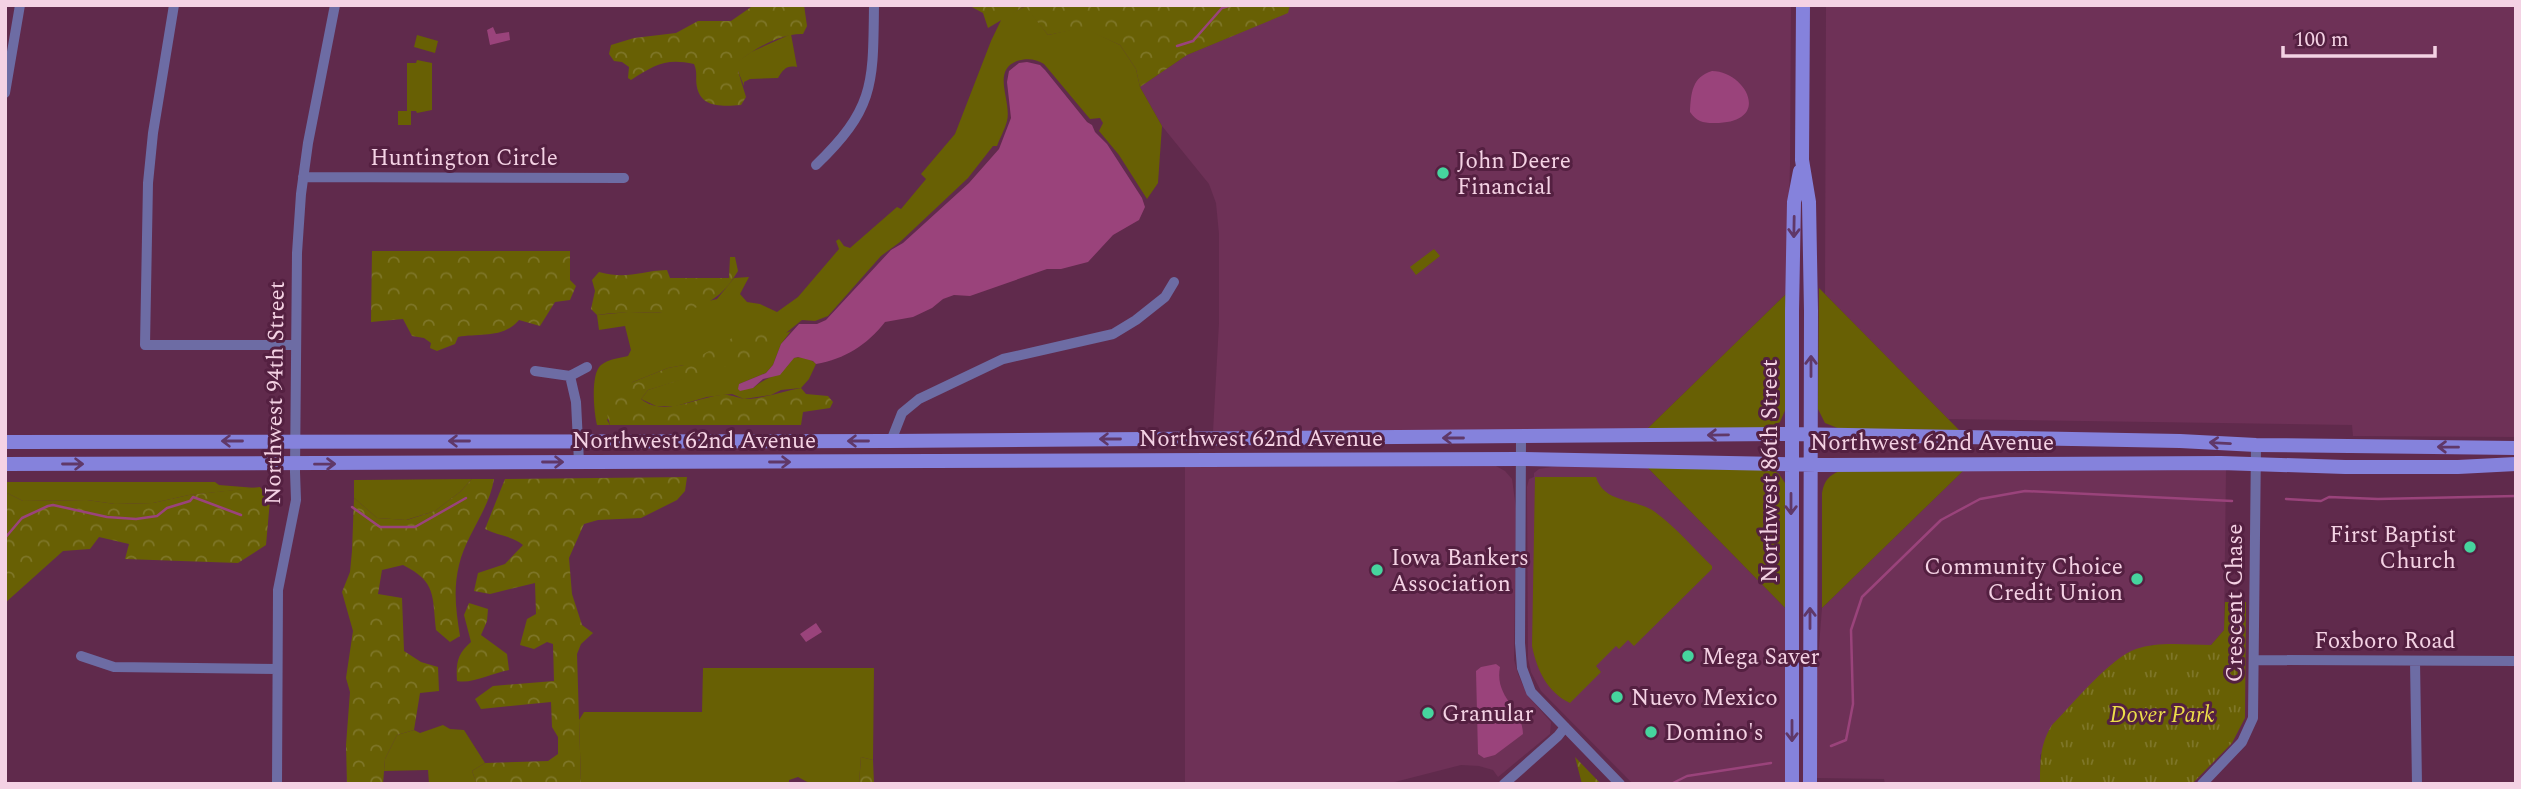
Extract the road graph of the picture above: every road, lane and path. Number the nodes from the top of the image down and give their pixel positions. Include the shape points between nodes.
1 (20, 5) edge
2 (174, 5) edge
3 (335, 5) edge
4 (874, 5) edge
5 (1803, 5) edge
6 (5, 93) edge
7 (1802, 160) junction
8 (816, 166) dead end
9 (303, 177) junction
10 (624, 178) dead end
11 (1174, 282) dead end
12 (296, 345) junction
13 (587, 367) dead end
14 (535, 371) dead end
15 (570, 376) junction
16 (1791, 434) junction
17 (1811, 435) junction
18 (1521, 438) junction
19 (296, 441) junction
20 (579, 441) junction
21 (891, 441) junction
22 (5, 442) edge
23 (2256, 445) junction
24 (2516, 448) edge
25 (1521, 459) junction
26 (579, 462) junction
27 (5, 464) edge
28 (296, 464) junction
29 (2256, 464) junction
30 (2516, 464) edge
31 (1791, 465) junction
32 (1811, 465) junction
33 (81, 656) dead end
34 (2254, 660) junction
35 (2415, 661) junction
36 (2516, 661) edge
37 (277, 669) junction
38 (1564, 727) junction
39 (277, 784) edge
40 (1504, 784) edge
41 (1620, 784) edge
42 (1792, 784) edge
43 (1810, 784) edge
44 (2202, 784) edge
45 (2417, 784) edge

1 - 6 street
2 - 12 street via 148,183 145,345
3 - 9 street, Northwest 94th Street
4 - 8 street via 873,64 866,97 848,132
5 - 7 street, Northwest 86th Street
7 -> 16 street, Northwest 86th Street via 1794,202
17 -> 7 street, Northwest 86th Street via 1809,202
9 - 10 street, Huntington Circle
9 - 12 street, Northwest 94th Street
11 - 21 street via 1165,297 1113,334 1003,359 919,398 902,413
12 - 19 street, Northwest 94th Street
13 - 15 street
14 - 15 street
15 - 20 street
16 - 17 street, Northwest 62nd Avenue
16 -> 18 street, Northwest 62nd Avenue
16 - 31 street, Northwest 86th Street
23 -> 17 street, Northwest 62nd Avenue
17 - 32 street, Northwest 86th Street
18 -> 21 street, Northwest 62nd Avenue
18 - 25 street
20 -> 19 street, Northwest 62nd Avenue
19 -> 22 street, Northwest 62nd Avenue
19 - 28 street, Northwest 94th Street
21 -> 20 street, Northwest 62nd Avenue
20 - 26 street
24 -> 23 street, Northwest 62nd Avenue
23 - 29 street, Crescent Chase
26 -> 25 street, Northwest 62nd Avenue
25 - 31 street, Northwest 62nd Avenue
25 - 38 street via 1522,668 1531,692
28 -> 26 street, Northwest 62nd Avenue
27 -> 28 street, Northwest 62nd Avenue
28 - 37 street, Northwest 94th Street via 293,523 278,590
29 - 30 street, Northwest 62nd Avenue
29 - 32 street, Northwest 62nd Avenue
29 - 34 street, Crescent Chase
31 - 32 street, Northwest 62nd Avenue
31 -> 42 street, Northwest 86th Street
43 -> 32 street, Northwest 86th Street
33 - 37 street via 114,667
34 - 35 street, Foxboro Road
34 - 44 street, Crescent Chase via 2254,703 2248,732
35 - 36 street, Foxboro Road
35 - 45 street
37 - 39 street, Northwest 94th Street
38 - 40 street
38 - 41 street

